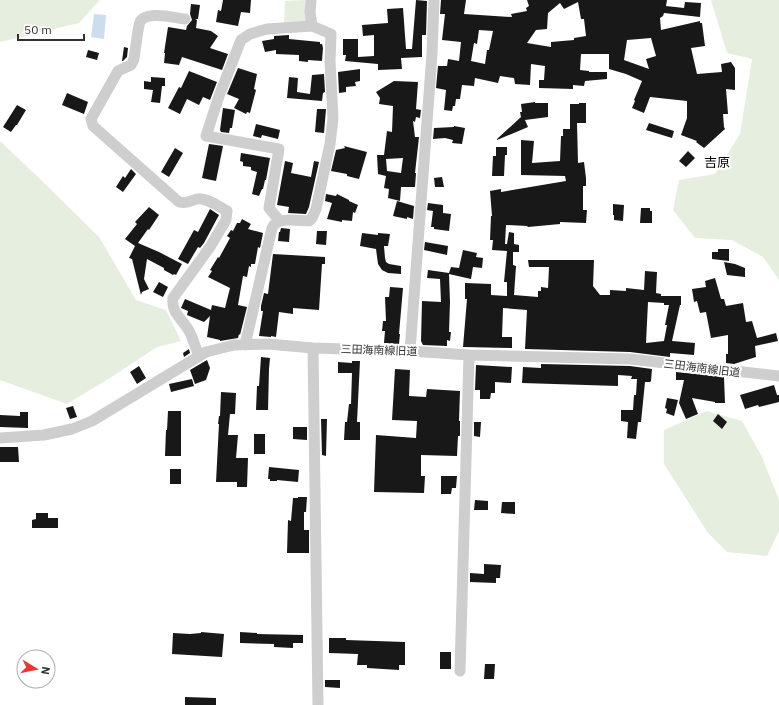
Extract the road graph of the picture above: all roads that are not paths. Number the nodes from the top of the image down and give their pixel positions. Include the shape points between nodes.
1 (311, 0) edge
2 (434, 0) edge
3 (185, 19) dead end
4 (312, 26) junction
5 (279, 220) junction
6 (245, 345) junction
7 (313, 348) junction
8 (410, 351) junction
9 (199, 356) junction
10 (469, 356) junction
11 (779, 376) edge
12 (0, 438) edge
13 (460, 671) dead end
14 (318, 705) edge

1 - 4 street
2 - 8 street
3 - 9 street via 155,15 146,16 140,22 134,59 131,64 118,71 91,119 93,126 179,202 186,203 199,198 227,210 226,220 210,247 173,298 172,305 188,329
4 - 5 street via 331,34 333,118 330,144 312,218 309,221
4 - 5 street via 267,29 250,34 241,40 206,136 279,149 269,208
5 - 6 street via 272,228
6 - 7 street, 三田海南線旧道 via 268,344
6 - 9 street, 三田海南線旧道 via 234,345
7 - 8 street, 三田海南線旧道
7 - 14 street
8 - 10 street, 三田海南線旧道
9 - 12 street, 三田海南線旧道 via 92,421 72,429 44,435
10 - 11 street, 三田海南線旧道 via 630,359
10 - 13 street

